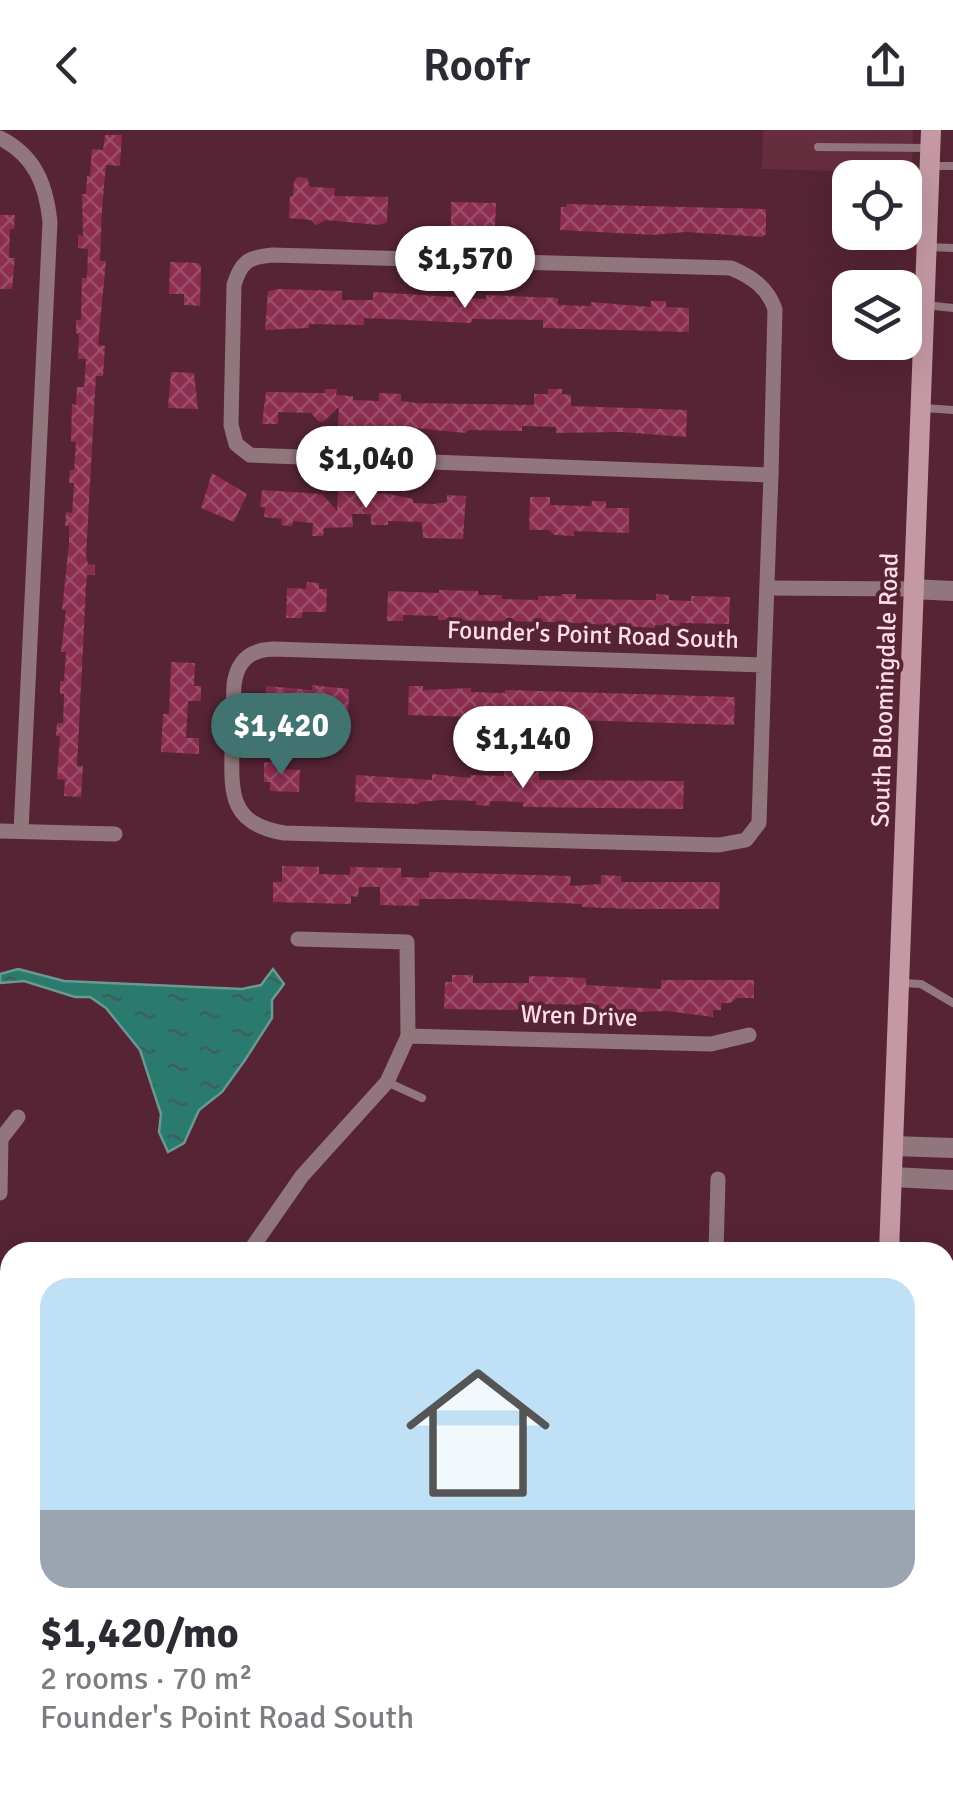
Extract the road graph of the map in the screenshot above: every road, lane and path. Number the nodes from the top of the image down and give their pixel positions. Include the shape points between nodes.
1 (0, 138) edge
2 (818, 148) dead end
3 (931, 148) edge
4 (953, 166) edge
5 (928, 247) junction
6 (953, 248) edge
7 (926, 305) junction
8 (953, 308) edge
9 (920, 408) junction
10 (953, 410) edge
11 (770, 476) junction
12 (767, 588) junction
13 (912, 589) junction
14 (953, 590) edge
15 (764, 665) junction
16 (0, 831) edge
17 (22, 832) junction
18 (115, 834) dead end
19 (298, 939) dead end
20 (898, 983) junction
21 (953, 1003) edge
22 (749, 1035) dead end
23 (408, 1036) junction
24 (387, 1082) junction
25 (422, 1098) dead end
26 (18, 1117) dead end
27 (893, 1146) junction
28 (953, 1148) edge
29 (892, 1177) junction
30 (718, 1180) dead end
31 (953, 1180) edge
32 (0, 1193) edge
33 (256, 1242) edge
34 (716, 1242) edge
35 (889, 1242) edge

1 - 17 street via 24,152 48,200 50,222
2 - 3 lane
3 - 4 lane
3 - 5 main road, South Bloomingdale Road
5 - 6 lane
5 - 7 main road, South Bloomingdale Road
7 - 8 lane
7 - 9 main road, South Bloomingdale Road
9 - 10 lane
9 - 13 main road, South Bloomingdale Road
11 - 11 street via 775,309 770,294 731,268 272,255 240,266 230,425 236,444 250,455
11 - 12 street
12 - 13 street
12 - 15 street
13 - 14 street
13 - 20 main road, South Bloomingdale Road
15 - 15 street, Founder's Point Road South via 761,814 756,830 738,843 284,833 249,821 234,797 235,677 256,650
16 - 17 street
17 - 18 street
19 - 23 street via 406,942
20 - 21 lane via 921,984
20 - 27 main road, South Bloomingdale Road
22 - 23 street, Wren Drive via 710,1044
23 - 24 street
24 - 25 lane
24 - 33 street via 302,1176
26 - 32 street via 1,1139
27 - 28 street
27 - 29 main road, South Bloomingdale Road
29 - 31 street
29 - 35 main road, South Bloomingdale Road
30 - 34 street

